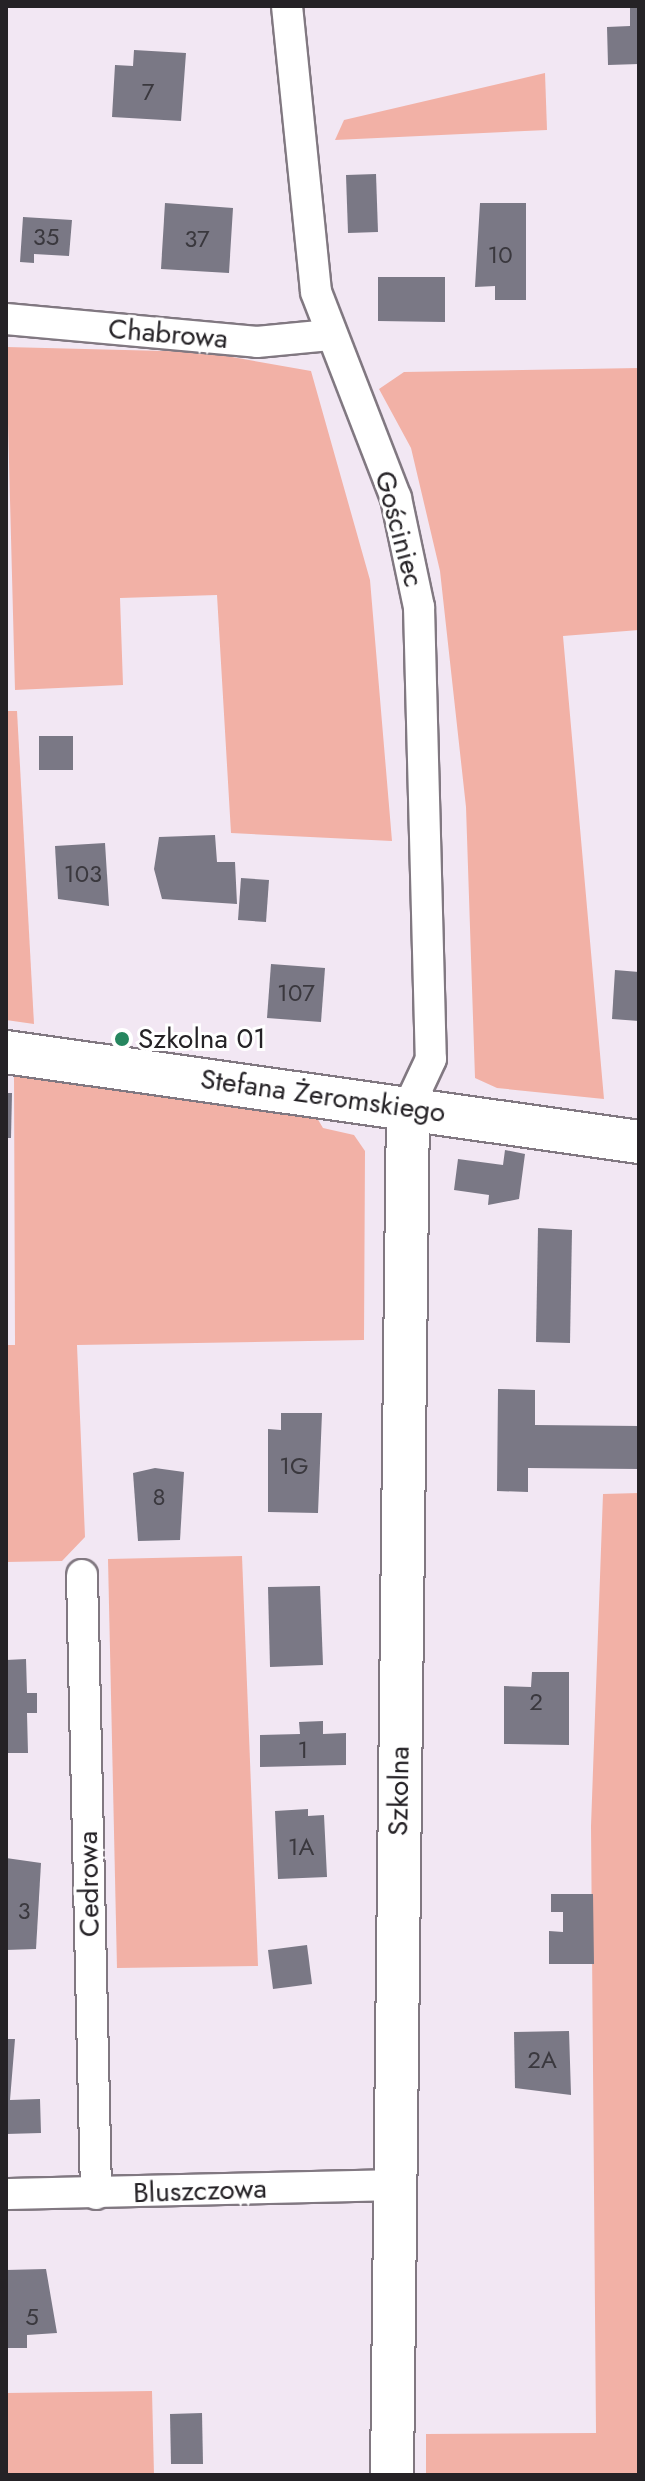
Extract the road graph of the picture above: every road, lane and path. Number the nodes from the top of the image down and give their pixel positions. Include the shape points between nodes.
1 (287, 6) edge
2 (6, 319) edge
3 (330, 335) junction
4 (6, 1052) edge
5 (408, 1108) junction
6 (639, 1142) edge
7 (82, 1575) dead end
8 (394, 2185) junction
9 (6, 2194) edge
10 (96, 2194) junction
11 (392, 2475) edge

1 - 3 street, Gościniec via 311,254
2 - 3 street, Chabrowa via 257,342
3 - 5 street, Gościniec via 396,498 419,607 431,1059
4 - 5 street, Stefana Żeromskiego
5 - 6 street, Stefana Żeromskiego
5 - 8 street, Szkolna
7 - 10 street, Cedrowa
8 - 10 street, Bluszczowa
8 - 11 street, Szkolna
9 - 10 street, Bluszczowa

